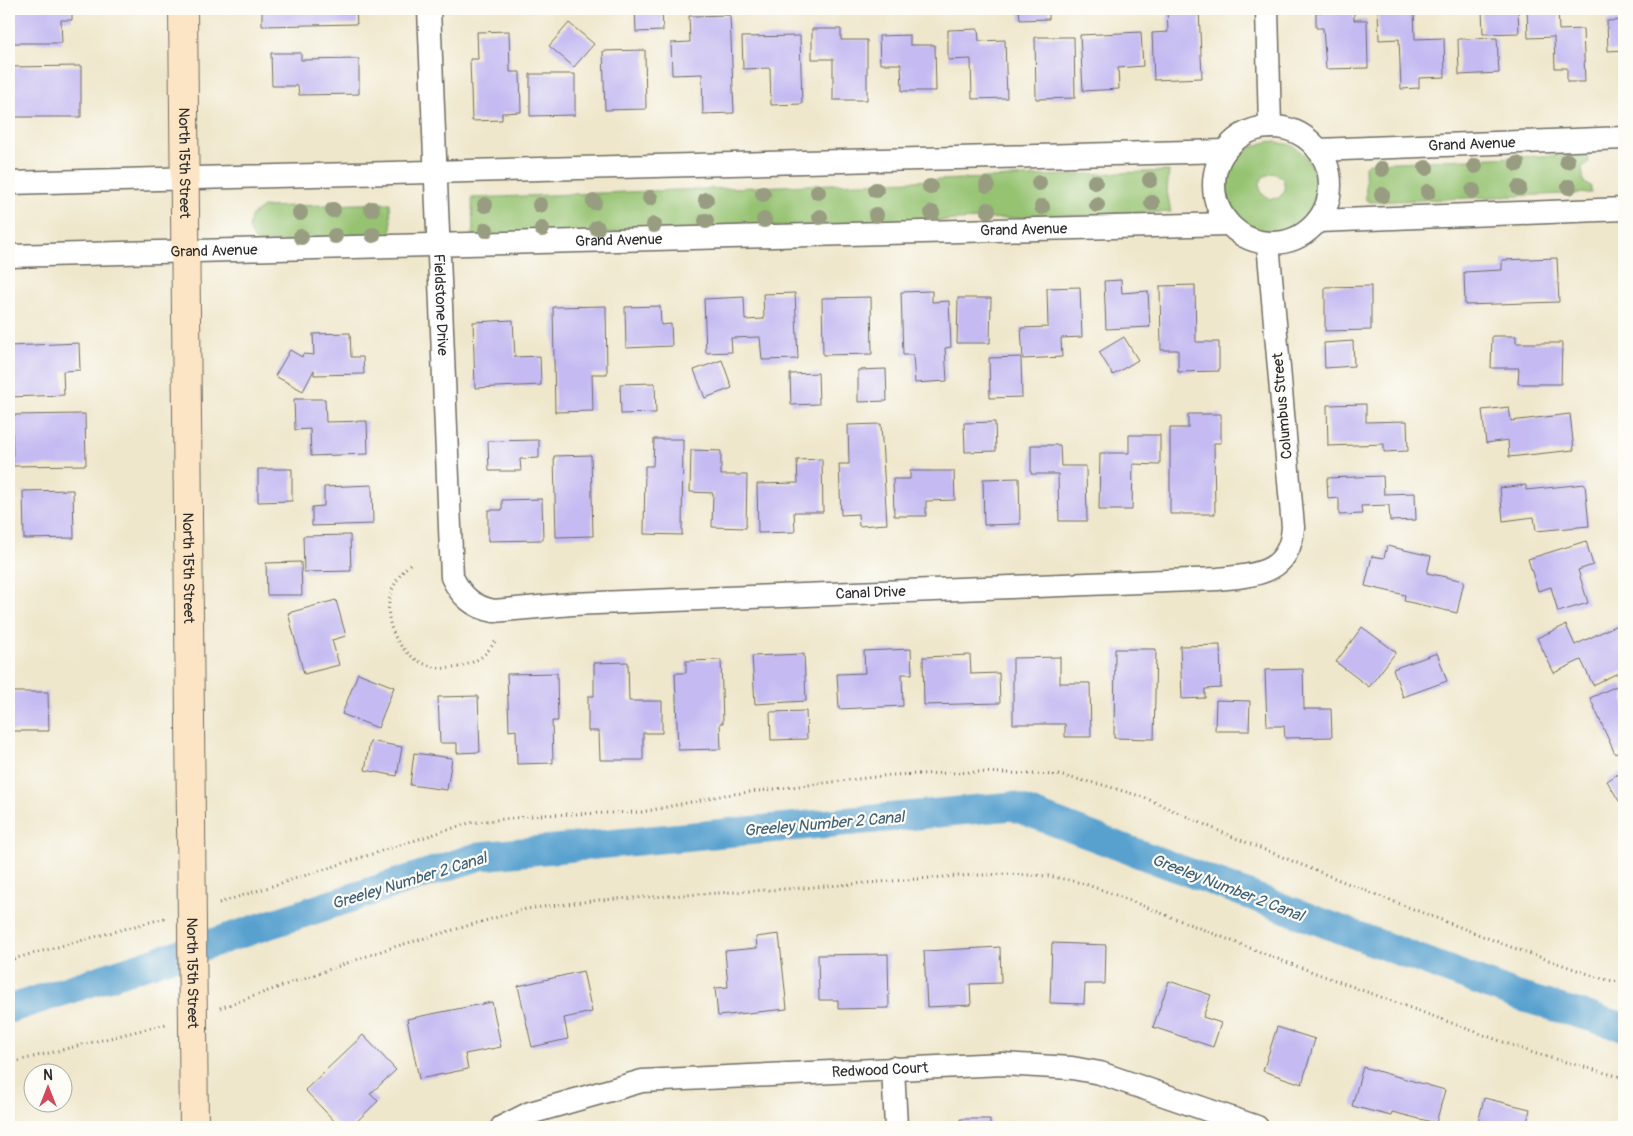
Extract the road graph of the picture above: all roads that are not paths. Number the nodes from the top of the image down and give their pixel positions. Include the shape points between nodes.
1 (183, 9) edge
2 (429, 9) edge
3 (1267, 9) edge
4 (1270, 127) junction
5 (1624, 138) edge
6 (1318, 150) junction
7 (1225, 151) junction
8 (435, 172) junction
9 (185, 178) junction
10 (9, 183) edge
11 (1624, 209) edge
12 (1318, 221) junction
13 (1228, 224) junction
14 (1268, 243) junction
15 (439, 245) junction
16 (186, 251) junction
17 (9, 256) edge
18 (1278, 565) joint
19 (465, 598) joint
20 (893, 1068) junction
21 (194, 1127) edge
22 (502, 1127) edge
23 (896, 1127) edge
24 (1257, 1127) edge

1 - 9 street, North 15th Street
2 - 8 street, Fieldstone Drive
3 - 4 street
4 - 6 street via 1288,129 1305,137
4 - 7 street via 1253,130
5 - 6 street, Grand Avenue
6 - 12 street via 1327,167 1330,186 1327,204
7 - 8 street
7 - 13 street via 1216,168 1214,188 1218,207
8 - 9 street
8 - 15 street, Fieldstone Drive
9 - 10 street
9 - 16 street, North 15th Street
11 - 12 street
12 - 14 street via 1304,234 1287,242
13 - 14 street via 1240,234
13 - 15 street, Grand Avenue
14 - 18 street, Columbus Street via 1293,527 1292,537
15 - 16 street, Grand Avenue
15 - 19 street, Fieldstone Drive via 452,576
16 - 17 street, Grand Avenue
16 - 21 street, North 15th Street
18 - 19 street, Canal Drive via 1249,576 1218,579 572,604 494,611 483,609
20 - 22 street, Redwood Court via 642,1081 530,1113
20 - 23 street
20 - 24 street, Redwood Court via 1002,1064 1072,1068 1128,1081

